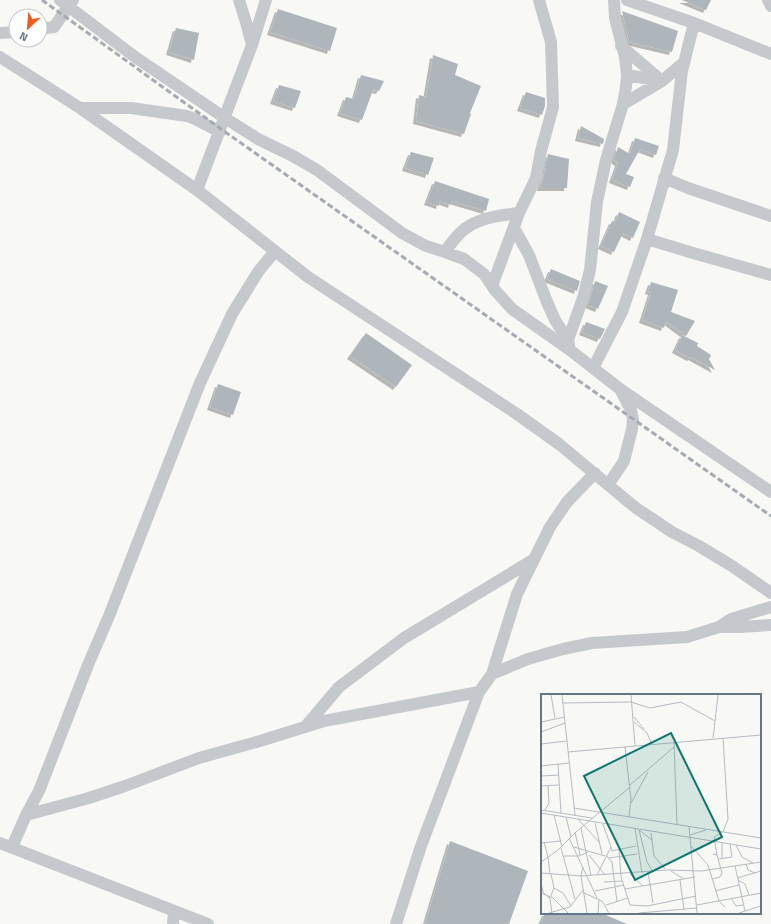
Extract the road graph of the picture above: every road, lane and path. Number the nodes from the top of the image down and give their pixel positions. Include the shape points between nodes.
1 (239, 0) edge
2 (266, 0) edge
3 (539, 0) edge
4 (614, 0) edge
5 (627, 0) edge
6 (768, 0) edge
7 (67, 2) edge
8 (656, 5) edge
9 (771, 6) edge
10 (694, 23) junction
11 (48, 28) edge
12 (252, 45) junction
13 (621, 46) junction
14 (771, 54) edge
15 (0, 57) edge
16 (683, 63) junction
17 (627, 75) junction
18 (662, 82) junction
19 (679, 86) junction
20 (623, 104) junction
21 (80, 108) junction
22 (225, 118) junction
23 (220, 132) junction
24 (664, 178) junction
25 (197, 190) junction
26 (519, 213) junction
27 (771, 216) edge
28 (514, 228) junction
29 (647, 239) junction
30 (274, 250) junction
31 (446, 252) junction
32 (771, 275) edge
33 (492, 286) junction
34 (569, 345) junction
35 (593, 368) junction
36 (620, 389) junction
37 (595, 473) junction
38 (608, 485) junction
39 (771, 492) edge
40 (533, 560) junction
41 (771, 593) edge
42 (771, 607) edge
43 (771, 625) edge
44 (719, 627) junction
45 (492, 674) junction
46 (479, 692) junction
47 (306, 726) junction
48 (26, 815) junction
49 (0, 843) edge
50 (12, 847) junction
51 (174, 911) junction
52 (173, 924) edge
53 (208, 924) edge
54 (396, 924) edge

1 - 12 street
2 - 12 street
3 - 26 street via 551,42 553,107 536,178
4 - 13 street
5 - 8 street
6 - 9 street
7 - 11 street via 54,27
7 - 22 street via 135,57
8 - 10 street
10 - 14 street
10 - 16 street
12 - 22 street
13 - 17 street
13 - 18 street
15 - 21 street
16 - 18 street
16 - 19 street
17 - 18 street
17 - 20 street
18 - 19 street
18 - 20 street
19 - 24 street via 672,150
20 - 34 street via 596,202 590,270
21 - 23 street via 131,108 187,116
21 - 25 street
22 - 23 street
22 - 31 street via 258,140 317,170 402,233 426,246
23 - 25 street
24 - 27 street
24 - 29 street
25 - 30 street
26 - 28 street
26 - 31 street via 470,226 456,238
28 - 33 street
28 - 34 street via 529,255 555,320
29 - 32 street
29 - 35 street via 622,312
30 - 37 street via 308,277 517,414
30 - 48 street via 232,314 200,383 109,616 38,792
31 - 33 street via 464,259 484,274
33 - 34 street via 512,309
34 - 35 street
35 - 36 street
36 - 38 street via 631,410 632,429 624,461
36 - 39 street
37 - 38 street
37 - 40 street via 567,502 550,527
38 - 41 street via 672,532 732,566
40 - 45 street via 517,594
40 - 47 street via 404,638 339,687
42 - 44 street via 731,620
43 - 44 street
44 - 45 street via 687,636 592,643 563,649 522,661
45 - 46 street
46 - 47 street via 350,715
46 - 54 street via 421,846
47 - 48 street via 199,758 89,798
48 - 50 street
49 - 50 street
50 - 51 street
51 - 52 street
51 - 53 street

